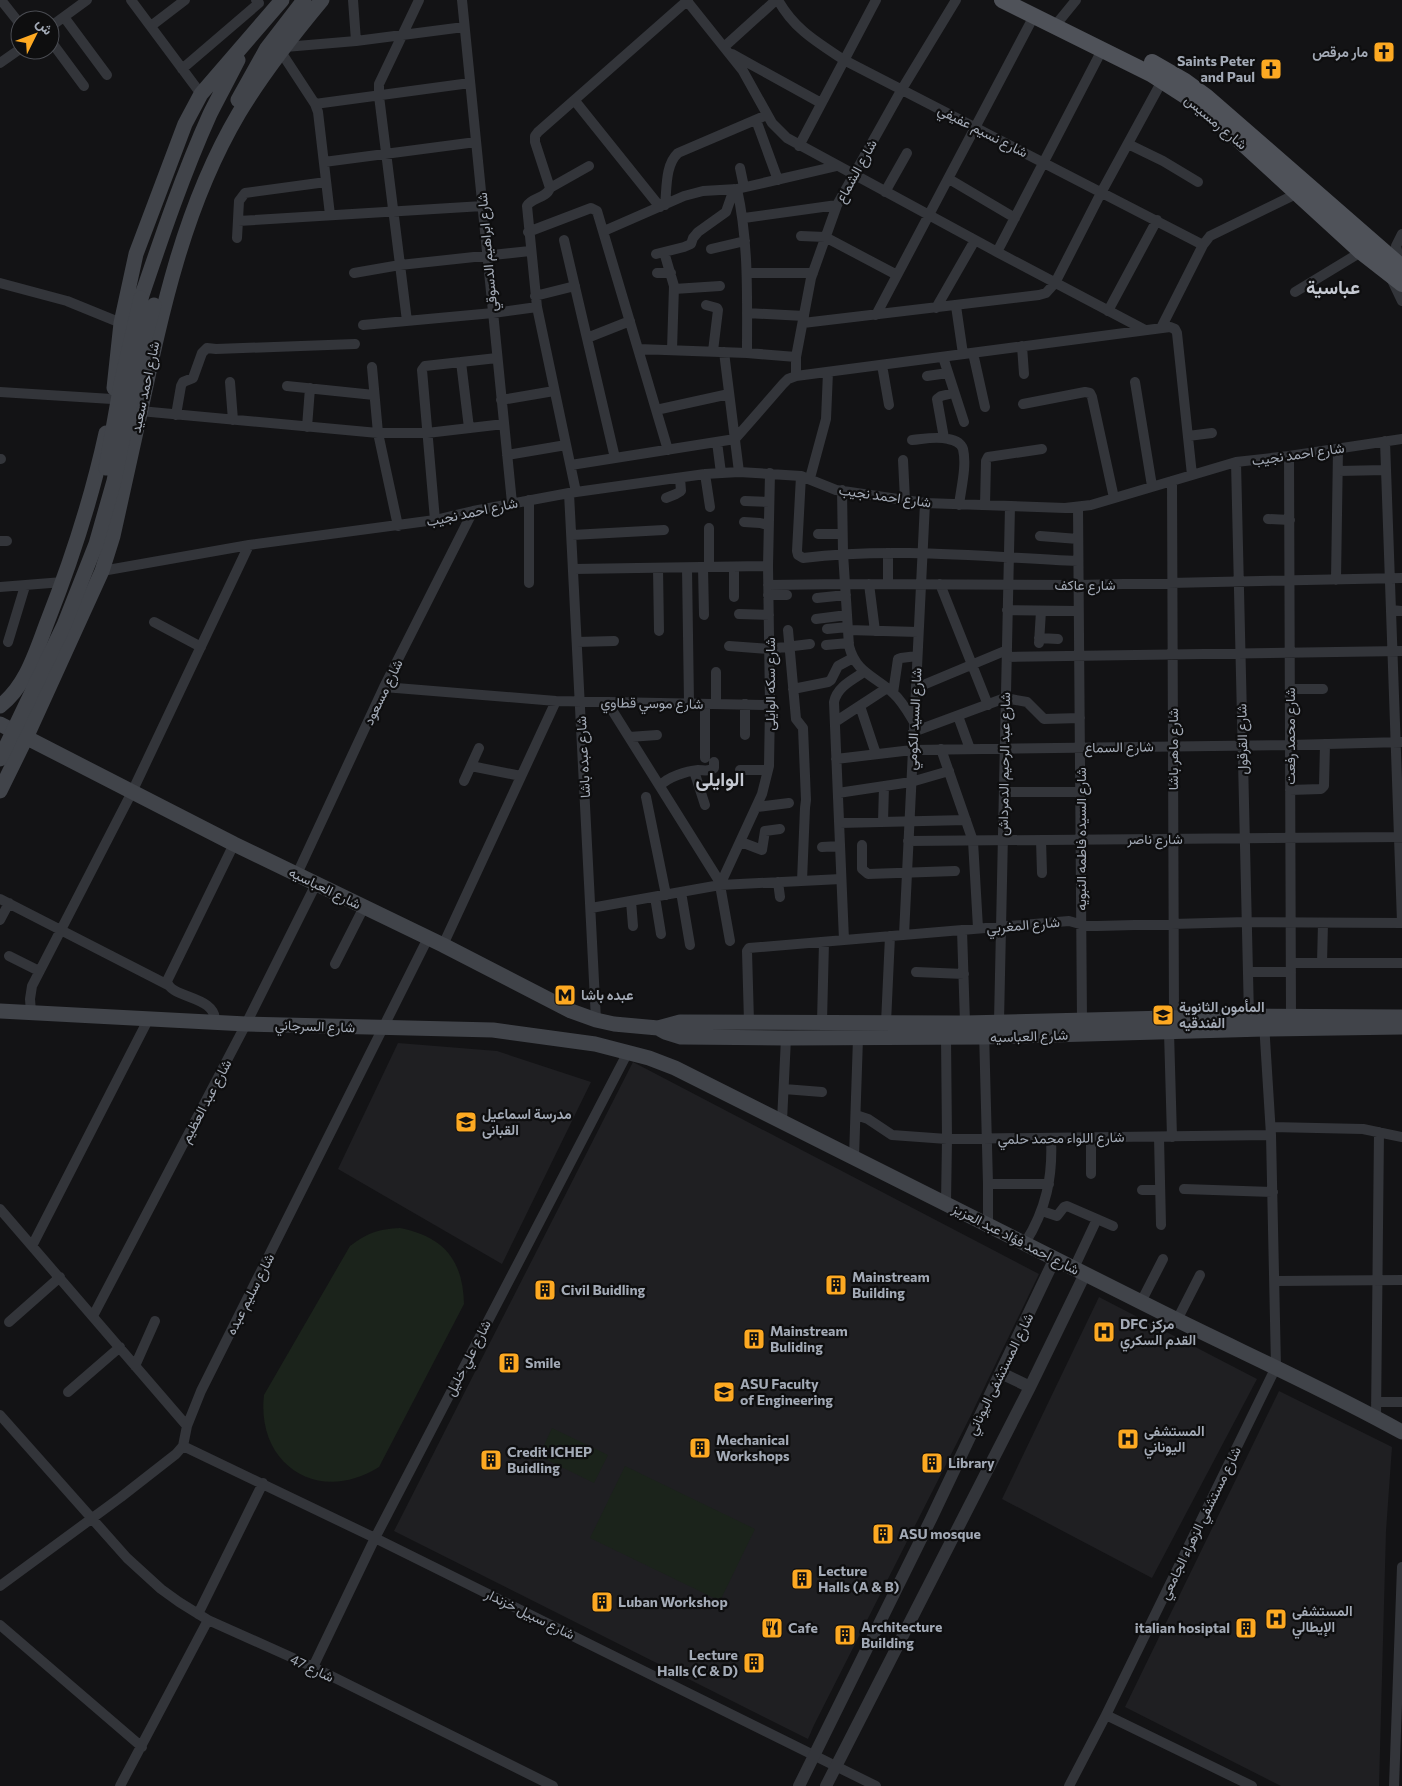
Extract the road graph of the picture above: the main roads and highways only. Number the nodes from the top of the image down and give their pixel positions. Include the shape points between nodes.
1 (282, 0) edge
2 (304, 0) edge
3 (322, 0) edge
4 (1002, 0) edge
5 (1024, 0) edge
6 (1057, 23) junction
7 (251, 36) junction
8 (1399, 274) edge
9 (147, 301) junction
10 (146, 381) junction
11 (113, 396) junction
12 (141, 410) junction
13 (28, 669) junction
14 (55, 674) junction
15 (0, 706) edge
16 (0, 724) edge
17 (26, 738) junction
18 (0, 745) edge
19 (0, 759) edge
20 (0, 791) edge
21 (0, 1011) edge
22 (1402, 1017) edge
23 (1259, 1020) junction
24 (601, 1021) junction
25 (1172, 1025) junction
26 (658, 1028) junction
27 (1402, 1028) edge
28 (984, 1030) junction
29 (595, 1044) junction
30 (628, 1052) joint
31 (1402, 1432) edge

1 - 7 main road
2 - 9 main road via 268,48 241,92
3 - 10 main road, شارع احمد سعيد via 239,113 202,191 168,286
4 - 6 main road, شارع رمسيس
5 - 6 main road, شارع رمسيس
6 - 8 main road, شارع رمسيس via 1193,101 1361,252
6 - 8 main road, شارع رمسيس via 1158,65 1207,96
7 - 9 main road via 195,149 171,211
7 - 11 main road via 201,94 185,124 136,254 121,323
9 - 18 main road, bridge via 121,384 107,464 80,567 59,621
9 - 19 main road, bridge via 139,360 114,481 96,544 64,626
10 - 11 main road via 133,393 119,390
10 - 12 main road, شارع احمد سعيد
11 - 12 main road via 135,402
11 - 13 main road via 85,517
12 - 14 main road, شارع احمد سعيد via 113,536 102,570
13 - 14 main road via 38,684
13 - 15 main road via 19,686
14 - 17 main road, شارع احمد سعيد
16 - 17 main road, شارع العباسيه
17 - 20 main road, شارع احمد سعيد
17 - 24 main road, شارع العباسيه via 571,1011
21 - 29 main road, شارع السرجاني via 246,1024 493,1030
22 - 23 main road, شارع العباسيه via 1291,1016
23 - 25 main road, شارع العباسيه
23 - 27 main road, شارع العباسيه
24 - 26 main road, شارع العباسيه
24 - 29 main road via 609,1030 608,1038
25 - 28 main road, شارع العباسيه
25 - 28 main road, شارع العباسيه via 999,1022
26 - 28 main road, شارع العباسيه via 680,1022 886,1022 965,1023
26 - 28 main road, شارع العباسيه via 682,1037 786,1038 946,1038
29 - 30 main road, شارع السرجاني
30 - 31 main road, شارع احمد فؤاد عبد العزيز via 675,1068 1177,1320 1276,1368 1376,1410

